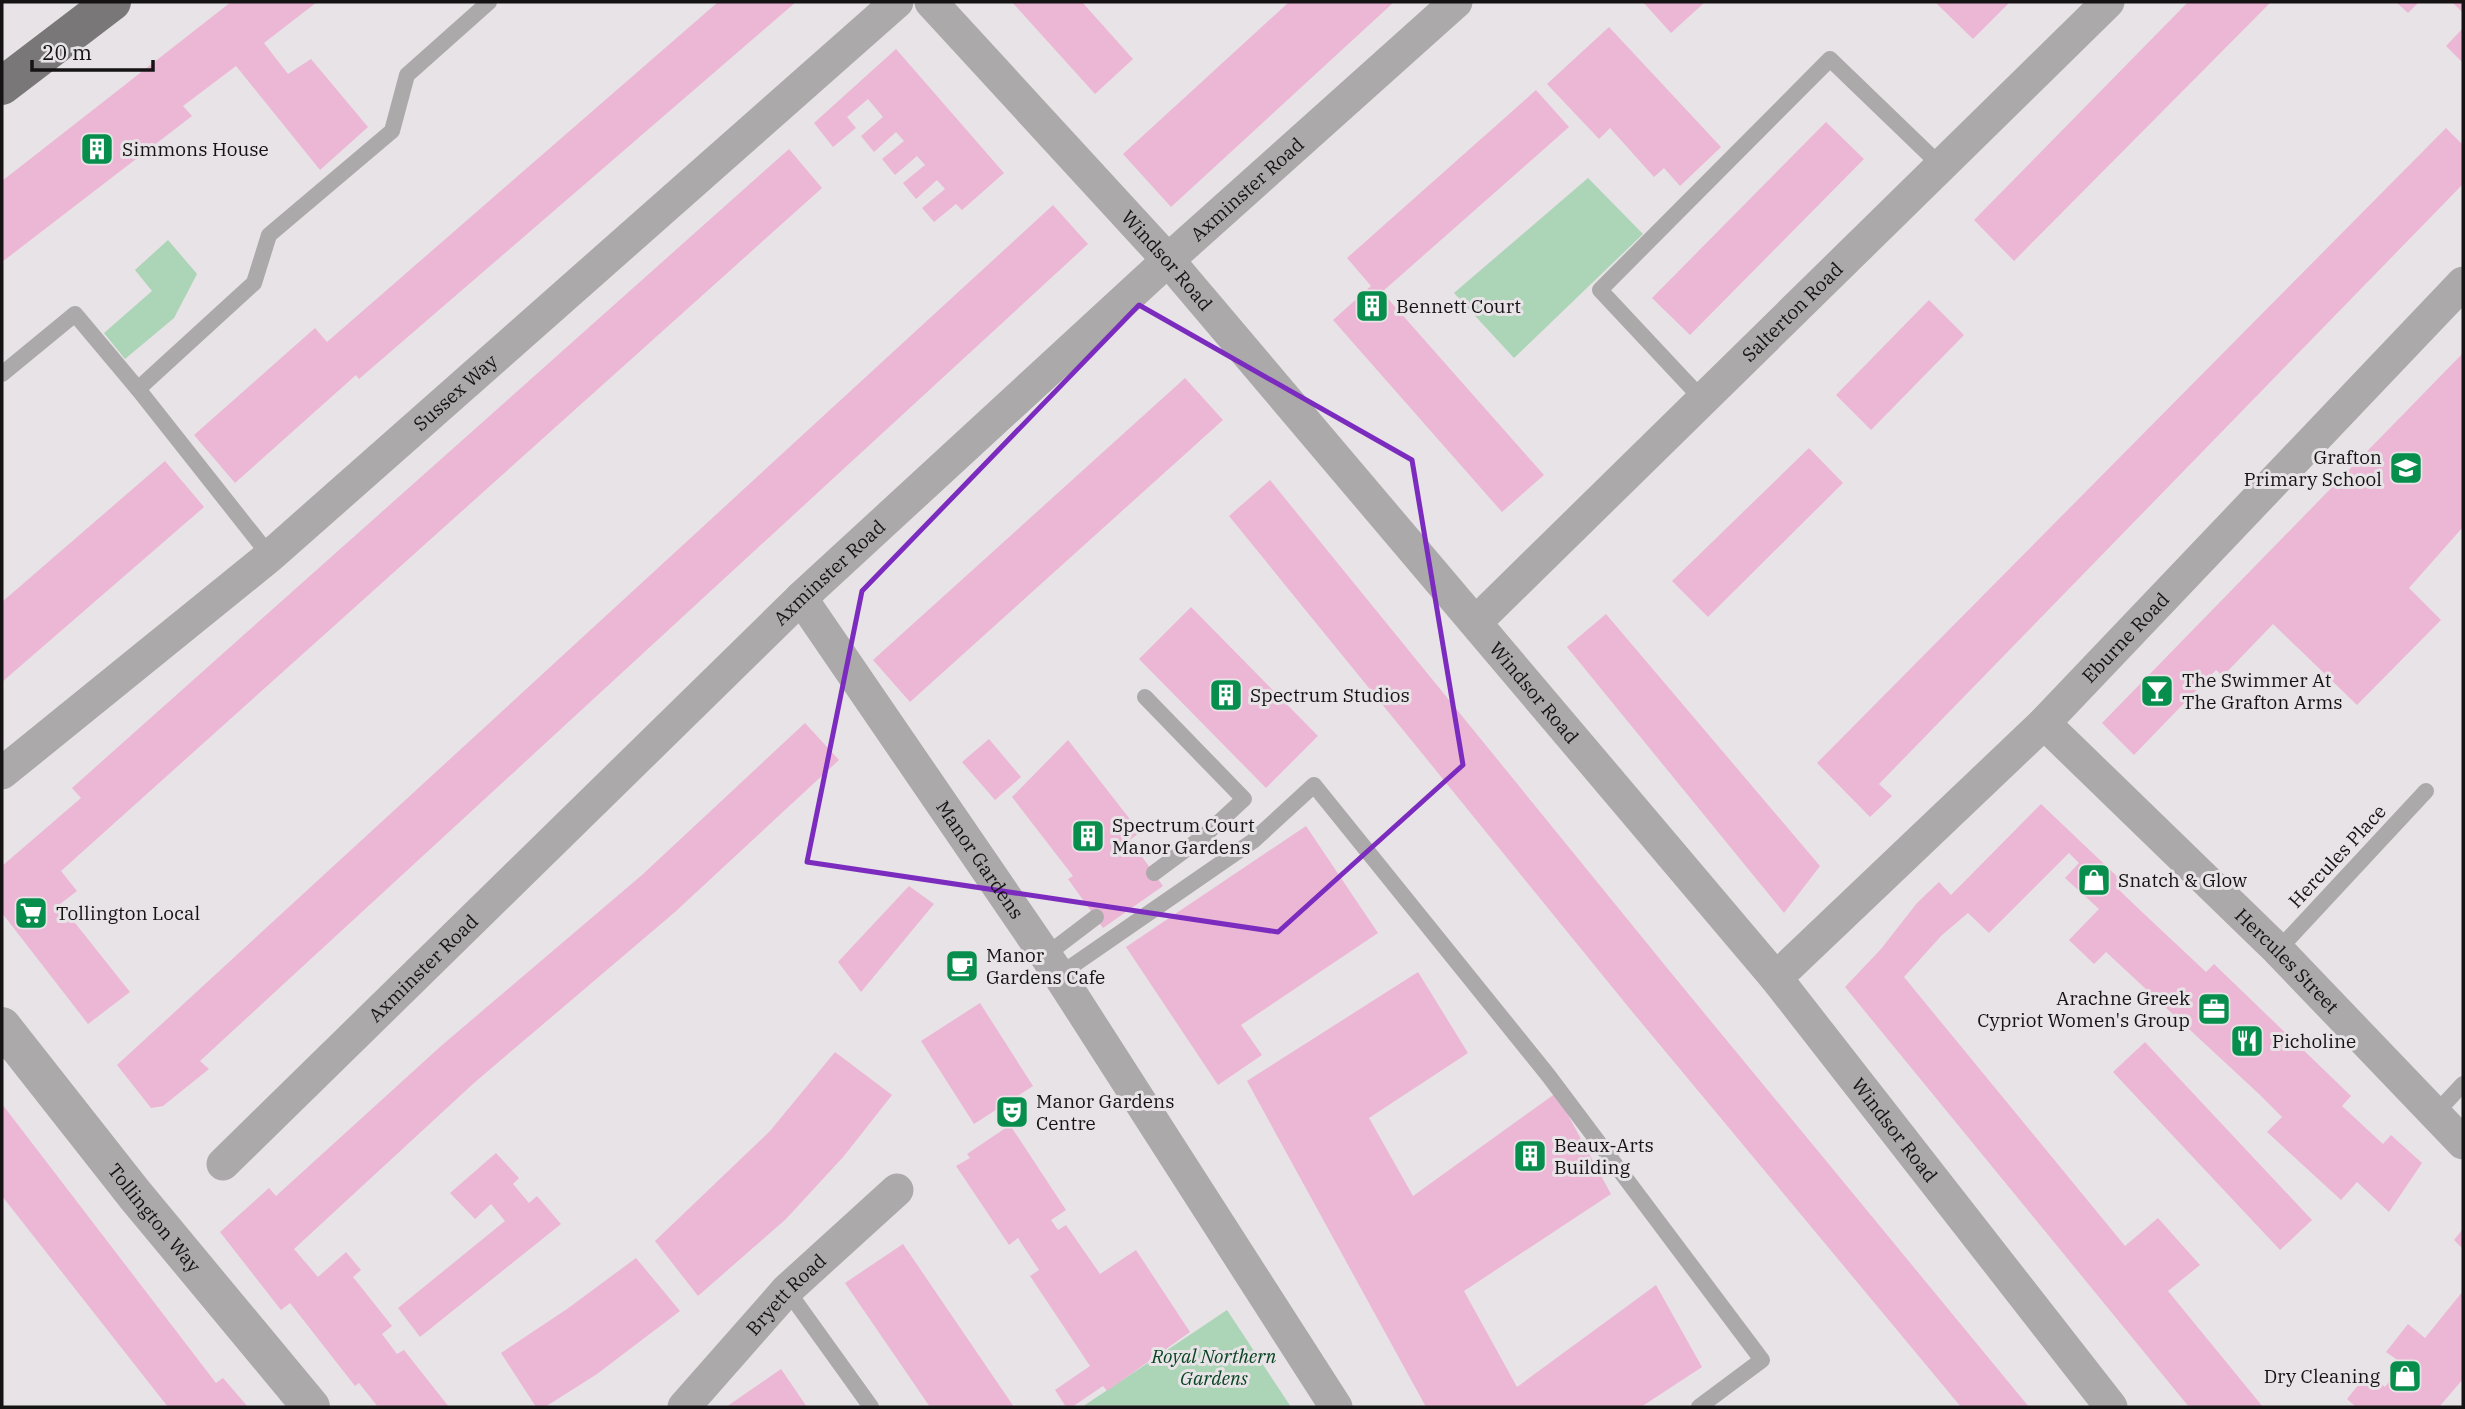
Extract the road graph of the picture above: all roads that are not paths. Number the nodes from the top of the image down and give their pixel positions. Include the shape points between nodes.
1 (112, 2) edge
2 (489, 2) edge
3 (897, 2) edge
4 (931, 2) edge
5 (1455, 2) edge
6 (2108, 2) edge
7 (2, 86) edge
8 (1941, 166) junction
9 (1168, 260) junction
10 (2463, 283) edge
11 (2, 373) edge
12 (138, 389) junction
13 (1703, 400) junction
14 (270, 556) junction
15 (801, 598) junction
16 (1476, 622) junction
17 (1145, 697) dead end
18 (2044, 723) junction
19 (2, 773) edge
20 (2426, 791) dead end
21 (1154, 873) dead end
22 (1096, 917) dead end
23 (2278, 950) junction
24 (1053, 965) junction
25 (1776, 978) junction
26 (2, 1026) edge
27 (2463, 1084) edge
28 (2434, 1115) junction
29 (2463, 1143) edge
30 (223, 1164) dead end
31 (897, 1190) dead end
32 (787, 1290) junction
33 (311, 1407) edge
34 (684, 1407) edge
35 (870, 1407) edge
36 (1336, 1407) edge
37 (1699, 1407) edge
38 (2112, 1407) edge

1 - 7 main road
2 - 12 lane via 407,75 391,131 270,235 254,282
3 - 14 street, Sussex Way
4 - 9 street, Windsor Road
5 - 9 street, Axminster Road
6 - 8 street, Salterton Road
8 - 13 street, Salterton Road
8 - 13 lane via 1830,59 1600,290
9 - 15 street, Axminster Road
9 - 16 street, Windsor Road
10 - 18 street, Eburne Road
11 - 12 lane via 75,314
12 - 14 lane
13 - 16 street, Salterton Road
14 - 19 street, Sussex Way
15 - 24 street, Manor Gardens
15 - 30 street, Axminster Road
16 - 25 street, Windsor Road
17 - 21 lane via 1244,799
18 - 23 street, Hercules Street
18 - 25 street, Eburne Road
20 - 23 lane, Hercules Place
22 - 24 lane
23 - 28 street, Hercules Street
24 - 36 street, Manor Gardens
24 - 37 lane via 1253,841 1314,785 1548,1075 1762,1360
25 - 38 street, Windsor Road
26 - 33 street, Tollington Way
27 - 28 lane
28 - 29 street, Hercules Street
31 - 32 street, Bryett Road
32 - 34 street, Bryett Road
32 - 35 lane

